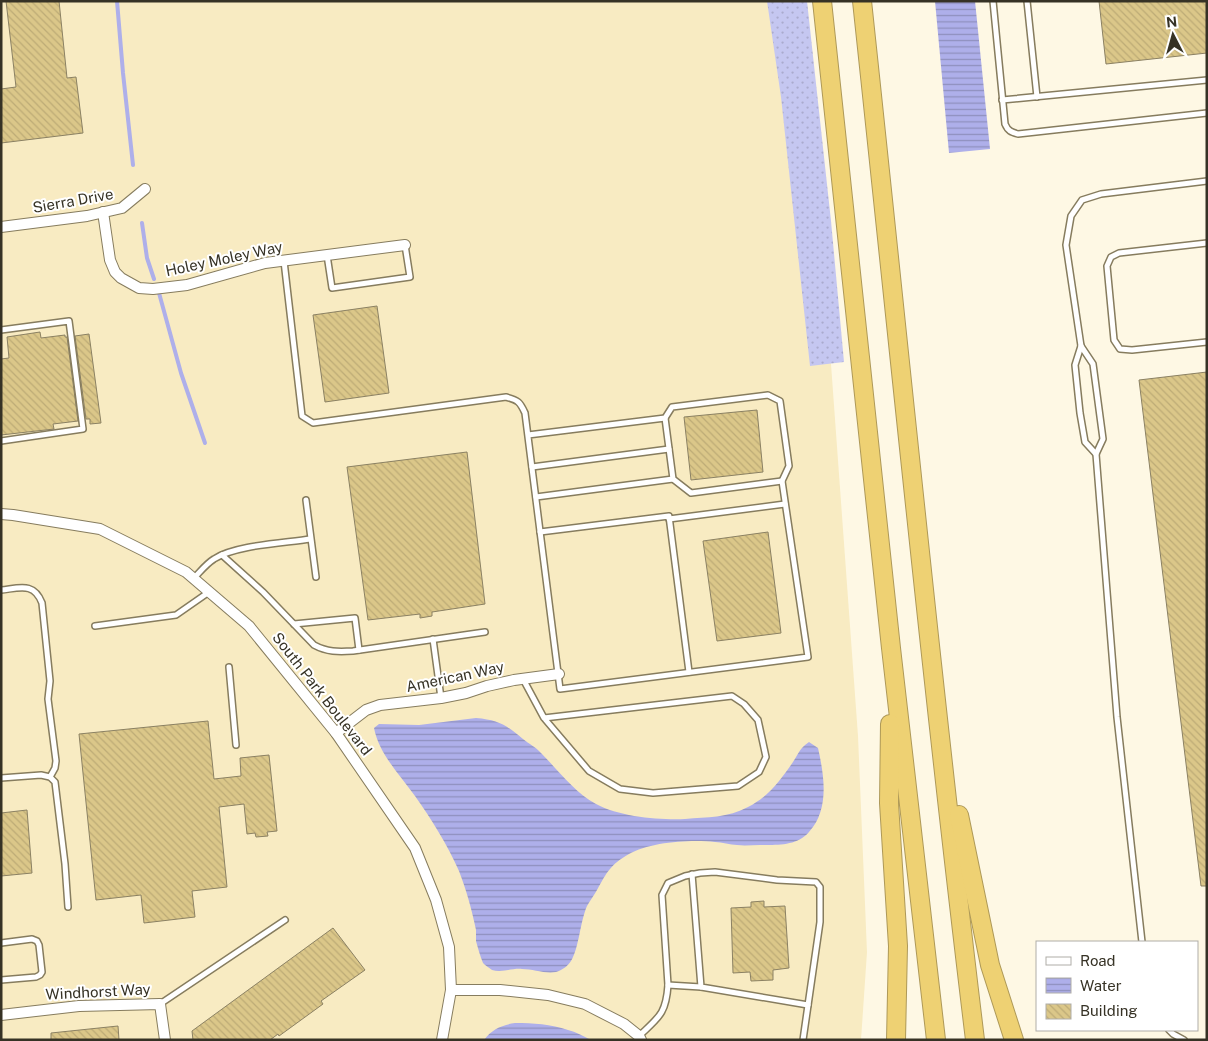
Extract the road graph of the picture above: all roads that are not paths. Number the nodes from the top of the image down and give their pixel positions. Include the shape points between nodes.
1 (822, 1) edge
2 (862, 1) edge
3 (993, 1) edge
4 (1027, 1) edge
5 (1207, 80) edge
6 (1038, 97) junction
7 (1002, 100) junction
8 (1207, 113) edge
9 (1207, 181) edge
10 (145, 189) dead end
11 (103, 212) junction
12 (1, 227) edge
13 (1207, 243) edge
14 (405, 245) joint
15 (327, 255) junction
16 (284, 261) junction
17 (1, 330) edge
18 (1207, 342) edge
19 (1082, 346) junction
20 (665, 418) junction
21 (528, 435) junction
22 (1, 441) edge
23 (669, 449) junction
24 (1096, 454) junction
25 (532, 467) junction
26 (673, 479) junction
27 (782, 481) junction
28 (536, 497) junction
29 (306, 500) dead end
30 (785, 504) junction
31 (1, 514) edge
32 (669, 519) junction
33 (540, 532) junction
34 (310, 539) junction
35 (222, 555) junction
36 (316, 576) dead end
37 (194, 578) junction
38 (1, 590) edge
39 (210, 592) junction
40 (294, 624) junction
41 (95, 626) dead end
42 (485, 632) dead end
43 (433, 640) junction
44 (891, 648) junction
45 (359, 650) junction
46 (229, 667) dead end
47 (689, 672) junction
48 (559, 674) junction
49 (523, 679) junction
50 (936, 697) junction
51 (441, 698) junction
52 (544, 718) junction
53 (336, 733) junction
54 (236, 745) dead end
55 (50, 776) junction
56 (1, 778) edge
57 (692, 874) junction
58 (68, 907) dead end
59 (285, 920) dead end
60 (1142, 941) edge
61 (1, 943) edge
62 (1, 980) edge
63 (668, 985) junction
64 (702, 988) junction
65 (451, 990) junction
66 (160, 1004) junction
67 (808, 1005) junction
68 (1, 1015) edge
69 (1170, 1031) edge
70 (640, 1038) edge
71 (164, 1040) edge
72 (442, 1040) edge
73 (803, 1040) edge
74 (896, 1040) edge
75 (936, 1040) edge
76 (975, 1040) edge
77 (1014, 1040) edge
78 (1184, 1040) edge

1 - 44 highway
2 - 50 highway
3 - 7 lane
4 - 6 lane
5 - 6 lane
6 - 7 lane
7 - 8 lane via 1007,129 1018,134
9 - 19 lane via 1101,194 1082,200 1071,216 1066,245
10 - 11 street, Sierra Drive via 122,208
11 - 12 street, Sierra Drive
11 - 16 street, Holey Moley Way via 110,260 115,272 139,288 187,285 265,263
13 - 18 lane via 1119,253 1111,257 1107,266 1114,340 1120,349
14 - 15 street, Holey Moley Way
14 - 15 lane via 410,277 332,288
15 - 16 street, Holey Moley Way
16 - 21 lane via 302,416 313,423 506,397 520,403
17 - 22 lane via 69,321 82,429
19 - 24 lane via 1093,364 1102,430 1103,439
19 - 24 lane via 1075,365 1080,413 1085,442
20 - 21 lane
20 - 23 lane
20 - 27 lane via 672,407 768,395 780,401 789,466
21 - 25 lane
23 - 25 lane
23 - 26 lane
24 - 60 lane via 1117,718
25 - 28 lane
26 - 27 lane via 691,493
26 - 28 lane
27 - 30 lane
28 - 33 lane
29 - 34 lane
30 - 32 lane
30 - 47 lane via 808,657
31 - 37 street, South Park Boulevard via 100,529
32 - 33 lane via 669,516
32 - 47 lane
33 - 48 lane
34 - 35 lane via 244,548
34 - 36 lane
35 - 37 lane via 213,559
35 - 40 lane
37 - 39 street, South Park Boulevard
38 - 55 lane via 30,588 42,603 56,761
39 - 41 lane via 176,615
39 - 53 street, South Park Boulevard via 249,626
40 - 45 lane via 323,650
40 - 45 lane via 355,618
42 - 43 lane
43 - 45 lane
43 - 51 lane
44 - 74 highway via 889,803 898,946
44 - 75 highway
46 - 54 lane
47 - 48 lane via 560,689
48 - 49 street, American Way
49 - 51 street, American Way
49 - 52 lane
50 - 76 highway
50 - 77 highway via 990,965
51 - 53 street, American Way via 366,710
52 - 52 lane via 732,696 758,720 766,758 759,772 738,786 653,793 620,788 589,771
53 - 65 street, South Park Boulevard via 415,848 436,900 449,947
55 - 56 lane
55 - 58 lane via 55,782
57 - 63 lane via 668,883 662,895
57 - 64 lane
57 - 67 lane via 715,872 816,882 820,887 820,922
59 - 66 lane
61 - 62 lane via 32,939 37,942 42,972 36,977
63 - 64 lane
63 - 70 lane via 664,1010
64 - 67 lane
65 - 70 street via 500,990 548,995 585,1004 624,1024
65 - 72 street, South Park Boulevard
66 - 68 street, Windhorst Way via 79,1006
66 - 71 street, Windhorst Way
67 - 73 lane
69 - 78 lane

